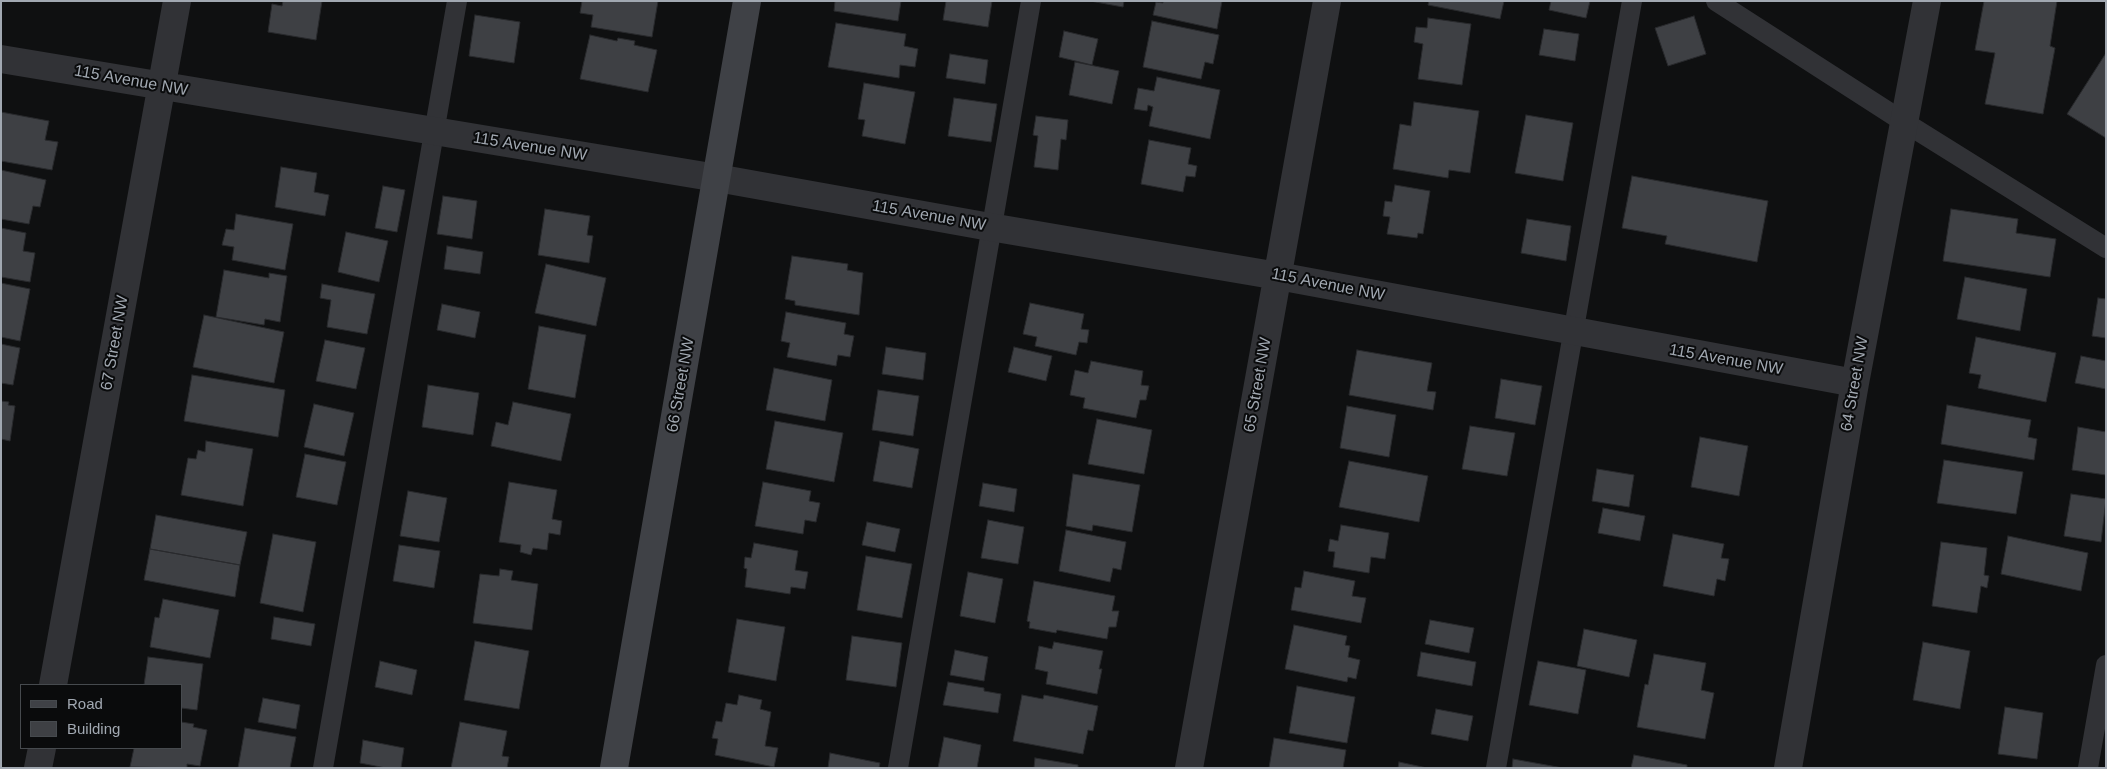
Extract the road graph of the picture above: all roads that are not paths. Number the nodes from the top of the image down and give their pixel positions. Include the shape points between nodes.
1 (177, 1) edge
2 (456, 1) edge
3 (747, 1) edge
4 (1031, 1) edge
5 (1327, 1) edge
6 (1632, 1) edge
7 (1716, 1) edge
8 (1927, 1) edge
9 (1, 59) edge
10 (161, 86) junction
11 (1904, 122) junction
12 (434, 131) junction
13 (717, 178) junction
14 (990, 227) junction
15 (2106, 248) edge
16 (1278, 276) junction
17 (1574, 332) junction
18 (1855, 383) junction
19 (2106, 665) edge
20 (53, 684) edge
21 (42, 749) edge
22 (38, 768) edge
23 (322, 768) edge
24 (614, 768) edge
25 (898, 768) edge
26 (1189, 768) edge
27 (1496, 768) edge
28 (1788, 768) edge
29 (2088, 768) edge

1 - 10 street, 67 Street NW
2 - 12 lane
3 - 13 street, 66 Street NW
4 - 14 lane
5 - 16 street, 65 Street NW
6 - 17 lane
7 - 11 lane
8 - 11 street, 64 Street NW
9 - 10 street, 115 Avenue NW
10 - 12 street, 115 Avenue NW
10 - 20 street, 67 Street NW
11 - 15 lane
11 - 18 street, 64 Street NW
12 - 13 street, 115 Avenue NW
12 - 23 lane
13 - 14 street, 115 Avenue NW
13 - 24 street, 66 Street NW
14 - 16 street, 115 Avenue NW
14 - 25 lane
16 - 17 street, 115 Avenue NW
16 - 26 street, 65 Street NW
17 - 18 street, 115 Avenue NW
17 - 27 lane
18 - 28 street, 64 Street NW
19 - 29 lane
21 - 22 street

